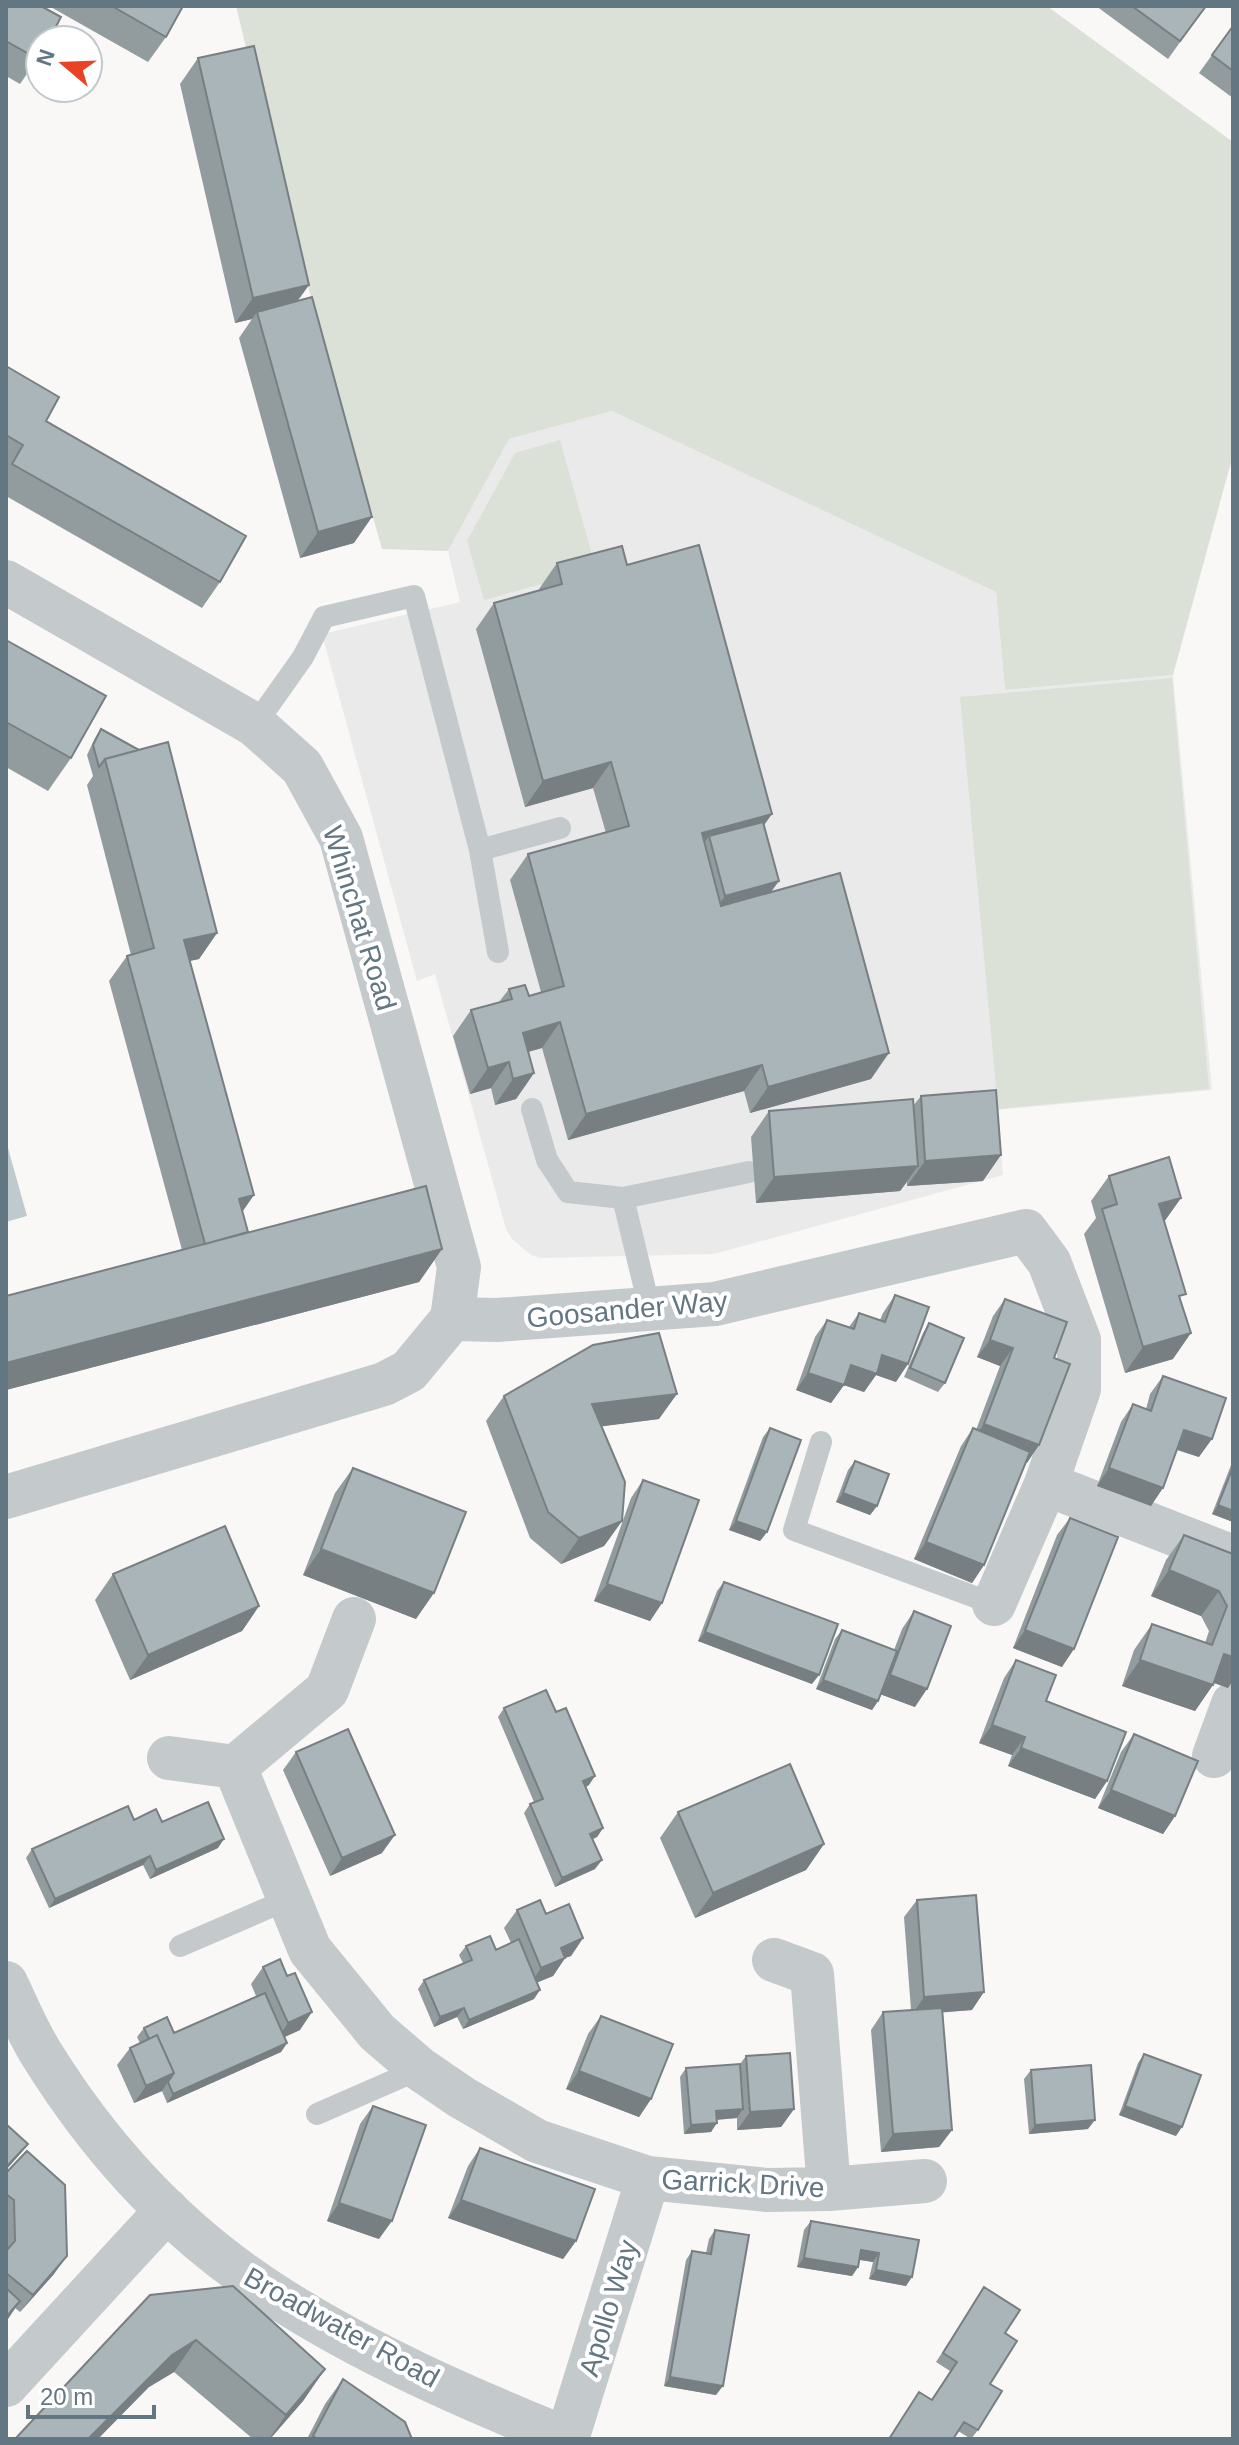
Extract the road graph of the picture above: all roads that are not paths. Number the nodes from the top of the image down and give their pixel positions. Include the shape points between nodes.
1 (6, 582) edge
2 (255, 725) junction
3 (560, 828) dead end
4 (480, 850) junction
5 (498, 952) dead end
6 (532, 1109) dead end
7 (749, 1172) dead end
8 (623, 1198) junction
9 (650, 1310) junction
10 (452, 1319) junction
11 (821, 1442) dead end
12 (1046, 1484) junction
13 (6, 1497) edge
14 (1233, 1557) edge
15 (994, 1604) joint
16 (354, 1619) dead end
17 (1233, 1704) edge
18 (1214, 1756) dead end
19 (169, 1758) dead end
20 (235, 1767) junction
21 (289, 1899) junction
22 (180, 1946) dead end
23 (774, 1960) dead end
24 (6, 1983) edge
25 (420, 2069) junction
26 (317, 2114) dead end
27 (648, 2178) junction
28 (925, 2181) dead end
29 (829, 2189) junction
30 (167, 2210) junction
31 (6, 2385) edge
32 (567, 2439) edge

1 - 2 street, Whinchat Road
2 - 4 lane via 324,617 414,596
2 - 10 street, Whinchat Road via 302,767 341,838 459,1267
3 - 4 lane
4 - 5 lane
6 - 8 lane via 547,1160 568,1192
7 - 8 lane
8 - 9 lane
9 - 10 street, Goosander Way
9 - 12 street, Goosander Way via 715,1304 1026,1231 1049,1262 1079,1340 1079,1389
10 - 13 street via 409,1371 384,1384
11 - 15 lane via 794,1530
12 - 14 street
12 - 15 street, Goosander Way
16 - 20 street via 327,1690
17 - 18 street
19 - 20 street
20 - 21 street, Garrick Drive
21 - 22 lane
21 - 25 street, Garrick Drive via 310,1950 377,2032
23 - 29 street via 812,1974
24 - 30 street, Broadwater Road via 41,2055 85,2120
25 - 26 lane
25 - 27 street, Garrick Drive via 537,2141
27 - 29 street, Garrick Drive via 767,2190
27 - 32 street, Apollo Way
28 - 29 street, Garrick Drive
30 - 31 street
30 - 32 street, Broadwater Road via 273,2295 366,2348

